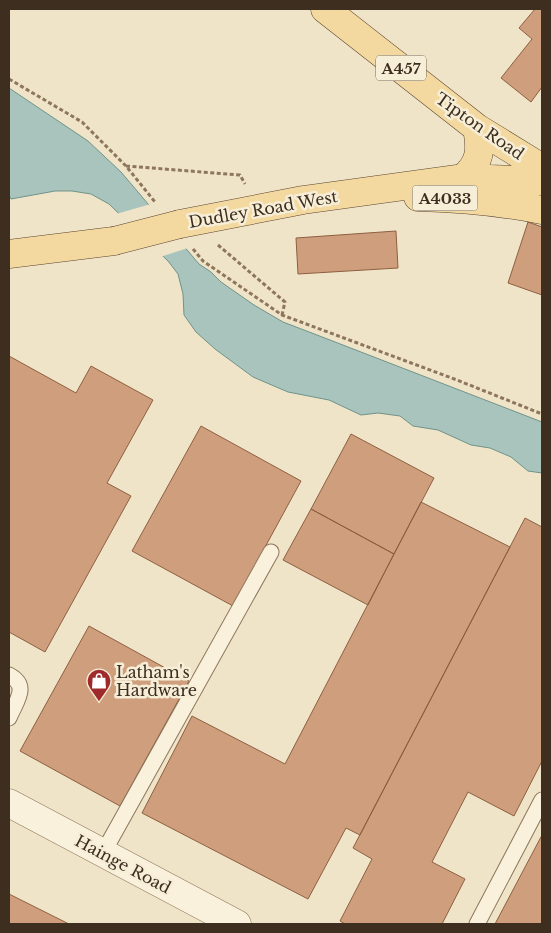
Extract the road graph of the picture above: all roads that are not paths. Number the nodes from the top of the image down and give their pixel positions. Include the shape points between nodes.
1 (324, 9) edge
2 (477, 128) junction
3 (542, 168) edge
4 (463, 178) junction
5 (542, 181) edge
6 (346, 195) junction
7 (542, 210) edge
8 (9, 254) edge
9 (271, 552) dead end
10 (9, 675) edge
11 (9, 718) edge
12 (542, 800) edge
13 (9, 803) edge
14 (103, 853) junction
15 (237, 924) edge
16 (477, 924) edge

1 - 2 main road, Tipton Road / A457
2 - 3 main road, Tipton Road / A457
2 - 4 main road, A4033 via 480,145 474,169
4 - 5 main road, Dudley Road West / A4033
4 - 6 main road, Dudley Road West / A4033
6 - 7 main road, Dudley Road West / A4033 via 449,198
6 - 8 main road, Dudley Road West / A4033, bridge via 303,200 185,235
9 - 14 lane
10 - 11 lane via 18,680 20,686 20,694
12 - 16 lane
13 - 14 street, Hainge Road
14 - 15 street, Hainge Road

